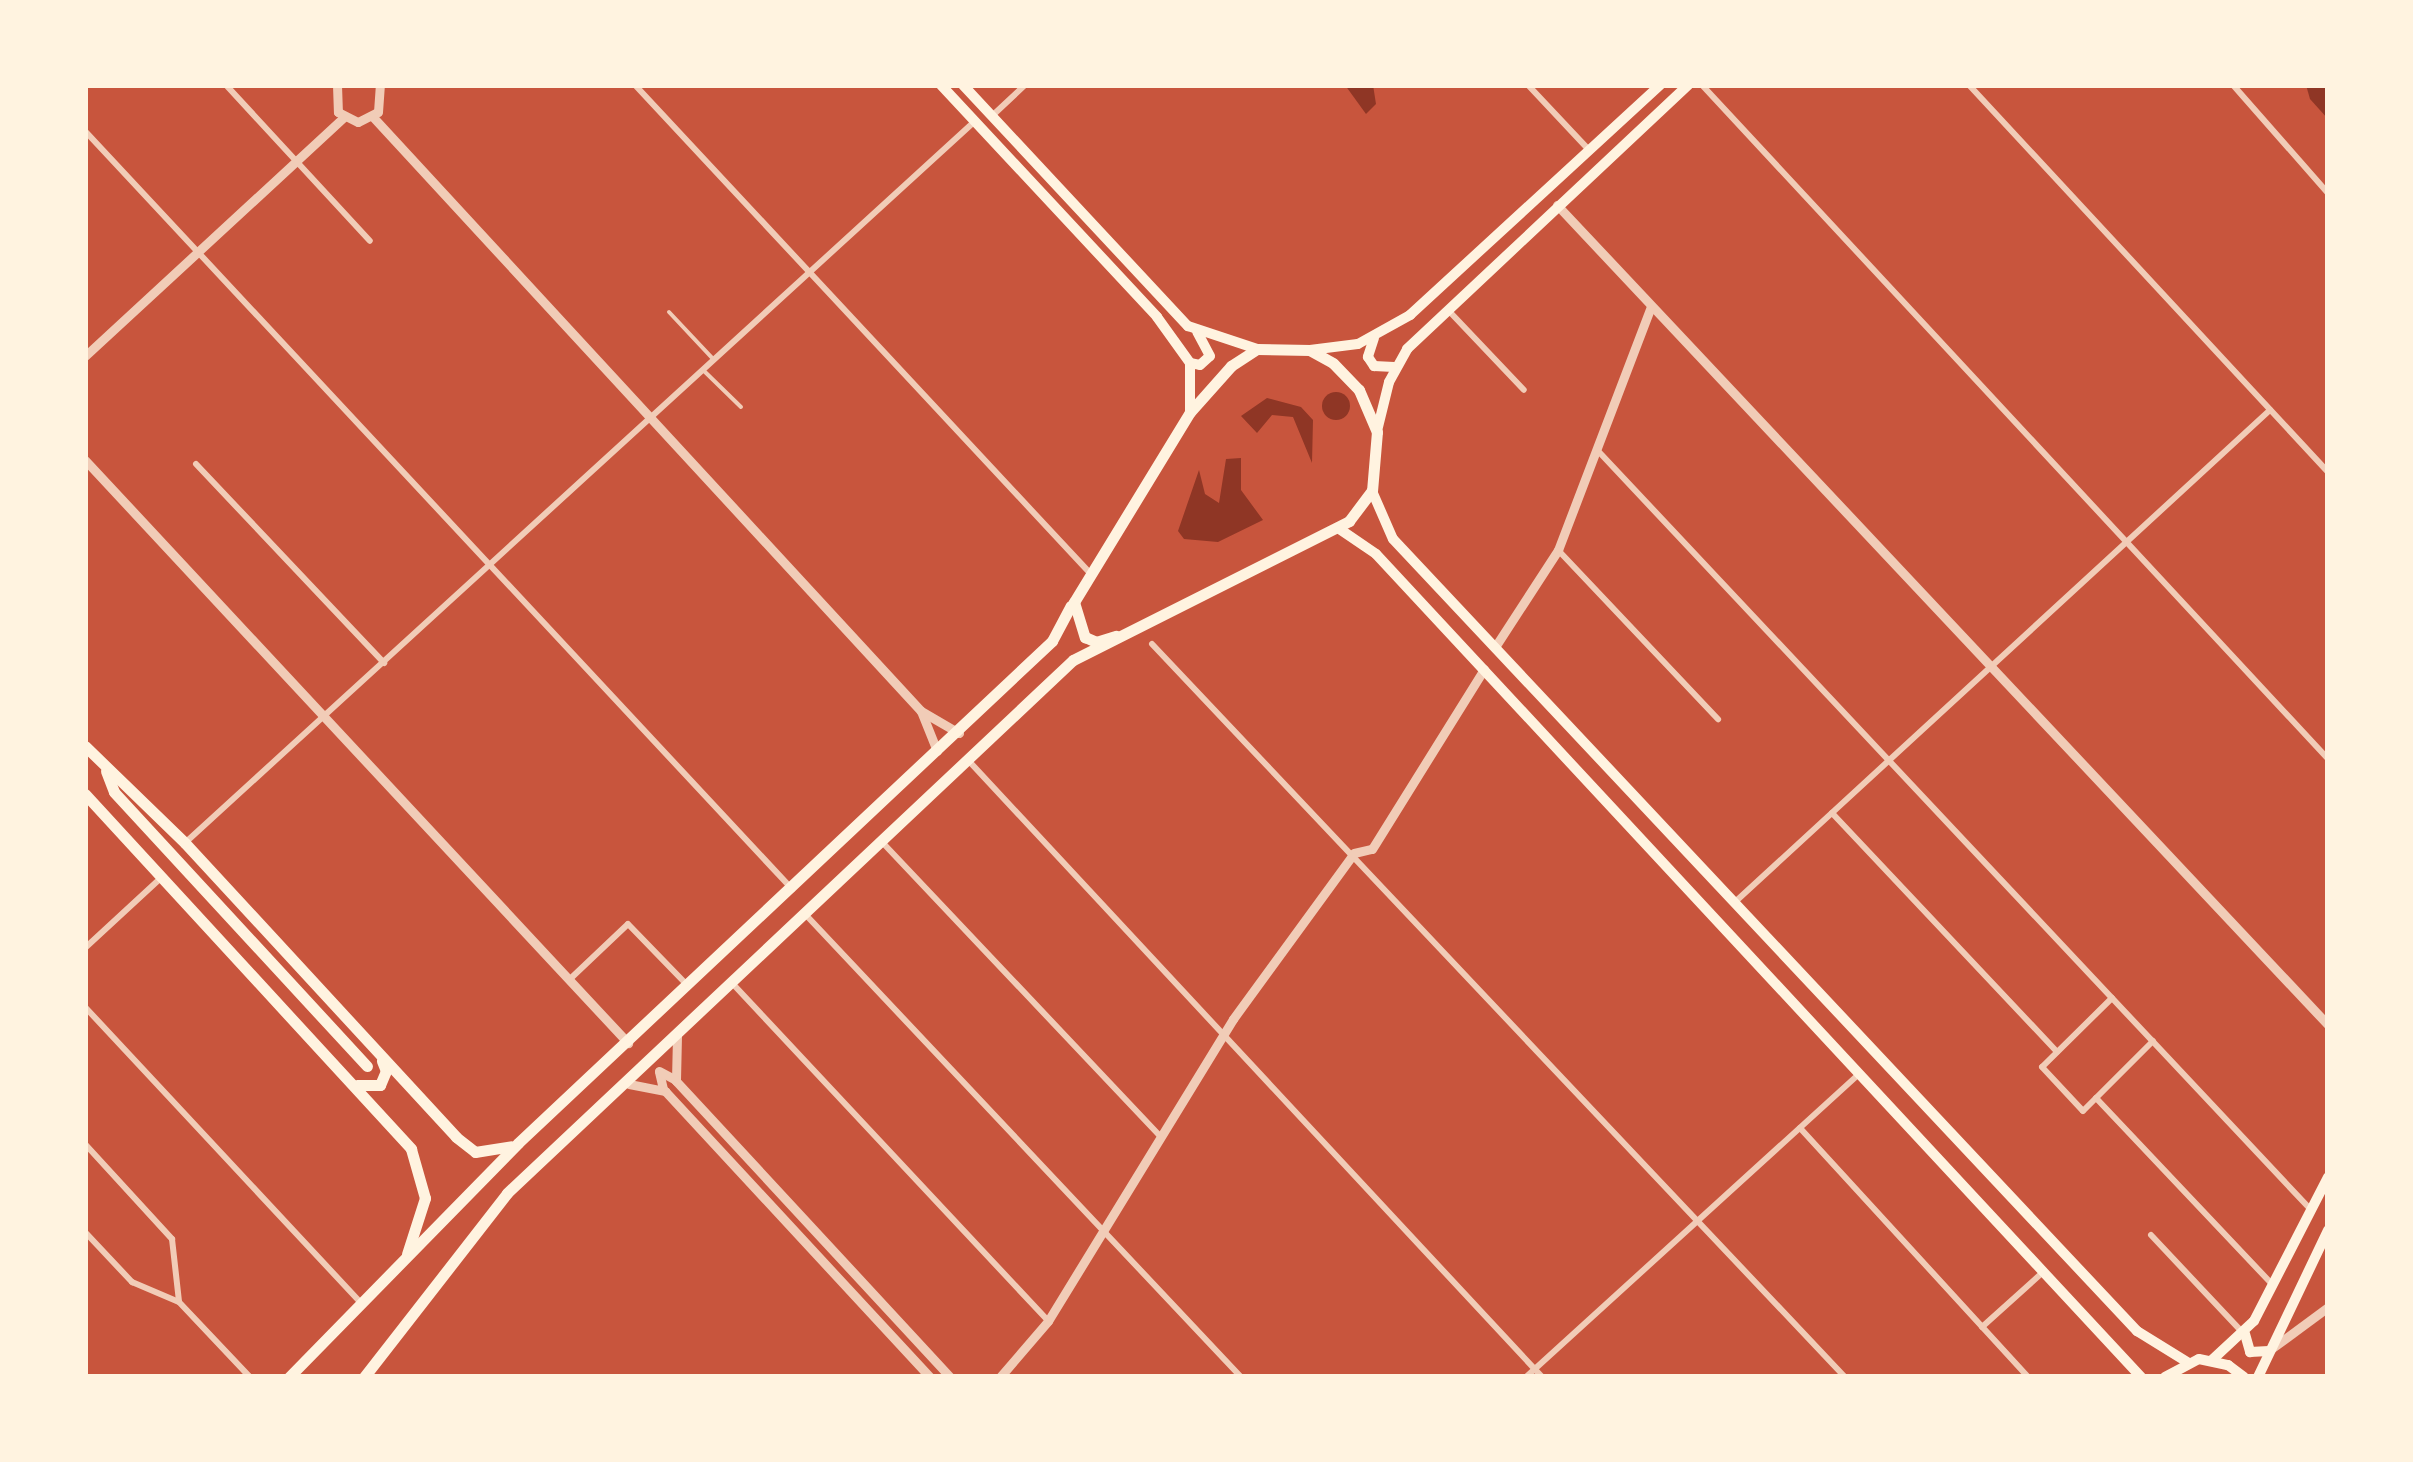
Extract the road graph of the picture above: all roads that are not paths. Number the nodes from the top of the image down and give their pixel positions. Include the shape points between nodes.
1 (226, 85) edge
2 (337, 85) edge
3 (380, 85) edge
4 (635, 85) edge
5 (941, 85) edge
6 (962, 85) edge
7 (1025, 85) edge
8 (1528, 85) edge
9 (1660, 85) edge
10 (1688, 85) edge
11 (1702, 85) edge
12 (1969, 85) edge
13 (2233, 85) edge
14 (992, 116) junction
15 (344, 117) junction
16 (373, 117) junction
17 (975, 121) junction
18 (85, 130) edge
19 (1589, 150) junction
20 (296, 160) junction
21 (2328, 193) edge
22 (1557, 205) junction
23 (370, 242) dead end
24 (198, 252) junction
25 (810, 272) junction
26 (1652, 306) junction
27 (1447, 309) junction
28 (669, 312) dead end
29 (1196, 331) junction
30 (1375, 338) junction
31 (1257, 349) junction
32 (1310, 350) junction
33 (85, 356) edge
34 (714, 360) junction
35 (1190, 363) junction
36 (1394, 367) junction
37 (703, 370) junction
38 (1524, 390) dead end
39 (740, 407) dead end
40 (2270, 410) junction
41 (1190, 412) junction
42 (651, 418) junction
43 (1377, 432) junction
44 (1600, 453) junction
45 (85, 460) edge
46 (196, 464) dead end
47 (2328, 472) edge
48 (1372, 491) junction
49 (1338, 528) junction
50 (2127, 542) junction
51 (1558, 550) junction
52 (490, 566) junction
53 (1089, 572) junction
54 (1074, 602) junction
55 (1116, 636) junction
56 (1152, 644) dead end
57 (1495, 647) junction
58 (384, 663) junction
59 (1991, 667) junction
60 (1484, 669) junction
61 (922, 712) junction
62 (325, 717) junction
63 (1718, 718) dead end
64 (959, 733) junction
65 (85, 746) edge
66 (938, 753) junction
67 (967, 759) junction
68 (2328, 759) edge
69 (1889, 761) junction
70 (105, 767) junction
71 (85, 794) edge
72 (1832, 813) junction
73 (881, 840) junction
74 (185, 843) junction
75 (1354, 853) junction
76 (162, 876) junction
77 (792, 890) junction
78 (1735, 902) junction
79 (806, 914) junction
80 (85, 948) edge
81 (569, 980) junction
82 (732, 982) junction
83 (688, 987) junction
84 (2112, 998) junction
85 (85, 1006) edge
86 (2328, 1025) edge
87 (1226, 1031) junction
88 (677, 1036) junction
89 (2153, 1041) junction
90 (628, 1043) junction
91 (2057, 1052) junction
92 (380, 1057) junction
93 (367, 1066) dead end
94 (1859, 1074) junction
95 (676, 1081) junction
96 (628, 1084) junction
97 (357, 1086) junction
98 (665, 1090) junction
99 (2096, 1098) junction
100 (1800, 1128) junction
101 (1161, 1137) junction
102 (518, 1143) junction
103 (85, 1144) edge
104 (2328, 1177) edge
105 (2311, 1210) junction
106 (1699, 1220) junction
107 (1103, 1230) junction
108 (2328, 1230) edge
109 (85, 1232) edge
110 (2150, 1236) dead end
111 (406, 1258) junction
112 (2043, 1272) junction
113 (2273, 1285) junction
114 (180, 1302) junction
115 (360, 1304) junction
116 (2328, 1306) edge
117 (1048, 1321) junction
118 (1982, 1327) junction
119 (2245, 1334) junction
120 (2268, 1351) junction
121 (2212, 1360) junction
122 (2187, 1362) junction
123 (1534, 1369) junction
124 (250, 1377) edge
125 (288, 1377) edge
126 (364, 1377) edge
127 (930, 1377) edge
128 (950, 1377) edge
129 (1000, 1377) edge
130 (1241, 1377) edge
131 (1526, 1377) edge
132 (1542, 1377) edge
133 (1845, 1377) edge
134 (2028, 1377) edge
135 (2141, 1377) edge
136 (2165, 1377) edge
137 (2244, 1377) edge
138 (2258, 1377) edge

1 - 20 street
2 - 15 street via 335,106
3 - 16 street via 383,99
4 - 25 street
5 - 17 main road
6 - 14 main road
7 - 14 street
8 - 19 street
9 - 19 main road
10 - 22 main road
11 - 50 street
12 - 40 street
13 - 21 street
14 - 29 main road
15 - 16 street
15 - 20 street
16 - 42 street
17 - 25 street
17 - 35 main road via 1157,317
18 - 24 street
19 - 30 main road via 1410,316
20 - 23 street
20 - 24 street
22 - 26 street
22 - 27 main road
24 - 33 street
24 - 52 street
25 - 34 street
25 - 53 street
26 - 44 street
26 - 59 street
27 - 36 main road
27 - 38 street
28 - 34 lane
29 - 31 main road
29 - 35 main road via 1210,356 1200,366
30 - 32 main road
30 - 36 main road via 1368,346 1374,366
31 - 32 main road
31 - 41 main road via 1230,366
32 - 43 main road via 1360,390
34 - 37 street
35 - 41 main road
36 - 43 main road
37 - 39 lane
37 - 42 street
40 - 47 street
40 - 50 street
41 - 53 main road
42 - 52 street
42 - 61 street
43 - 48 main road
44 - 51 street
44 - 69 street
45 - 62 street
46 - 58 street
48 - 49 main road
48 - 57 main road via 1393,539
49 - 55 main road
49 - 60 main road via 1376,554
50 - 59 street
50 - 68 street
51 - 57 street
51 - 63 street
52 - 58 street
52 - 77 street
53 - 54 main road
54 - 55 main road via 1085,638
54 - 64 main road via 1052,641
55 - 67 main road via 1073,660
56 - 75 street
57 - 78 main road
58 - 62 street
59 - 69 street
59 - 86 street
60 - 75 street via 1372,849
60 - 94 main road
61 - 64 street
61 - 66 street
62 - 74 street
62 - 81 street
64 - 66 main road
65 - 70 main road
66 - 77 main road
67 - 73 main road
67 - 87 street
69 - 72 street
69 - 84 street
70 - 74 main road
70 - 93 main road via 114,792
71 - 76 main road
72 - 78 street
72 - 91 street
73 - 79 main road
73 - 101 street
74 - 92 main road
75 - 87 street
75 - 106 street
76 - 80 street
76 - 97 main road
77 - 83 main road
78 - 122 main road via 2137,1331
79 - 82 main road
79 - 107 street
81 - 83 street via 628,924
81 - 90 street
82 - 88 main road
82 - 117 street
83 - 90 main road
84 - 89 street
84 - 91 street
85 - 115 street
87 - 101 street
87 - 123 street
88 - 95 street
88 - 96 main road
89 - 99 street
89 - 105 street
90 - 102 main road
91 - 99 street via 2042,1067 2083,1111
92 - 97 main road via 384,1081
92 - 102 main road via 476,1152
94 - 100 street
94 - 112 main road
95 - 98 street via 658,1071
95 - 128 street
96 - 98 street
96 - 126 main road via 497,1204
97 - 111 main road via 398,1130 422,1175 422,1211
98 - 127 street
99 - 113 street
100 - 106 street
100 - 118 street
101 - 107 street
102 - 111 main road
103 - 114 street via 172,1239
104 - 105 main road
105 - 113 main road
106 - 123 street
106 - 133 street
107 - 117 street
107 - 130 street
108 - 120 main road
109 - 114 street via 132,1282
110 - 119 street
111 - 115 main road
112 - 118 street
112 - 135 main road
113 - 119 main road
114 - 124 street
115 - 125 main road
116 - 120 street
117 - 129 street
118 - 134 street
119 - 120 main road via 2250,1352
119 - 121 main road
120 - 138 main road
121 - 122 main road
121 - 137 main road
122 - 136 main road
123 - 131 street
123 - 132 street

